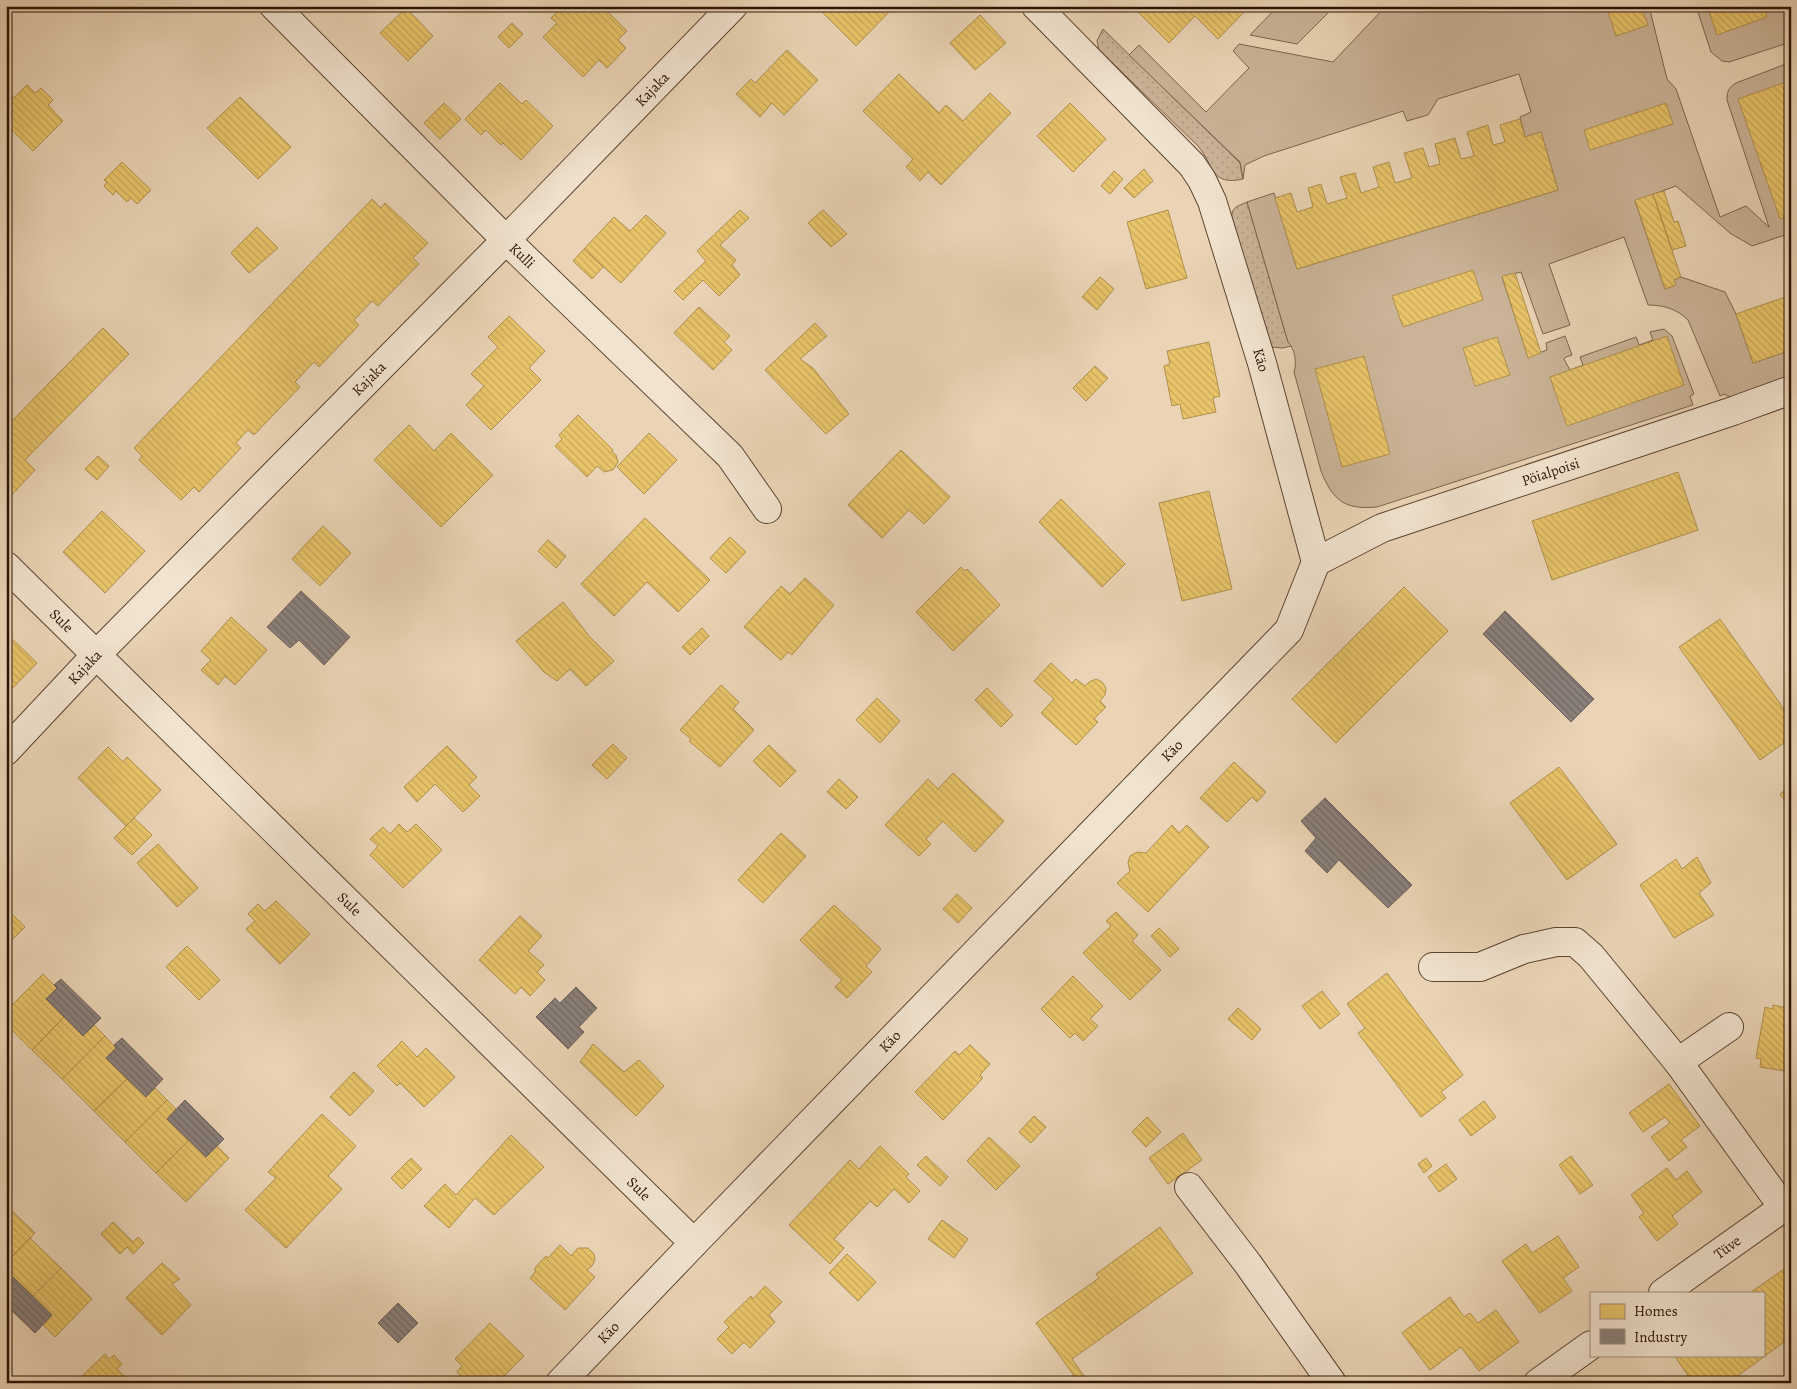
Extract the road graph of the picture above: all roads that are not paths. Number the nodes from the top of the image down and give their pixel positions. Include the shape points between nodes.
1 (274, 6) edge
2 (732, 6) edge
3 (1036, 6) edge
4 (506, 240) junction
5 (1791, 390) edge
6 (767, 509) dead end
7 (1316, 562) junction
8 (6, 566) edge
9 (97, 654) junction
10 (6, 751) edge
11 (1433, 967) dead end
12 (1729, 1027) dead end
13 (1678, 1062) junction
14 (1189, 1187) dead end
15 (1787, 1205) edge
16 (694, 1243) junction
17 (1664, 1292) edge
18 (1590, 1346) edge
19 (560, 1383) edge
20 (1332, 1383) edge
21 (1538, 1383) edge

1 - 4 street, Kulli
2 - 4 street, Kajaka
3 - 7 street, Käo via 1192,165 1202,180 1212,201 1262,363
4 - 6 street, Kulli via 730,456
4 - 9 street, Kajaka
5 - 7 street, Pöialpoisi via 1382,528
7 - 16 street, Käo via 1289,630
8 - 9 street, Sule
9 - 10 street, Kajaka
9 - 16 street, Sule
11 - 13 street via 1480,966 1524,950 1556,942 1575,942 1591,956
12 - 13 street
13 - 15 street
14 - 20 street
15 - 17 street, Tüve
16 - 19 street, Käo
18 - 21 street

